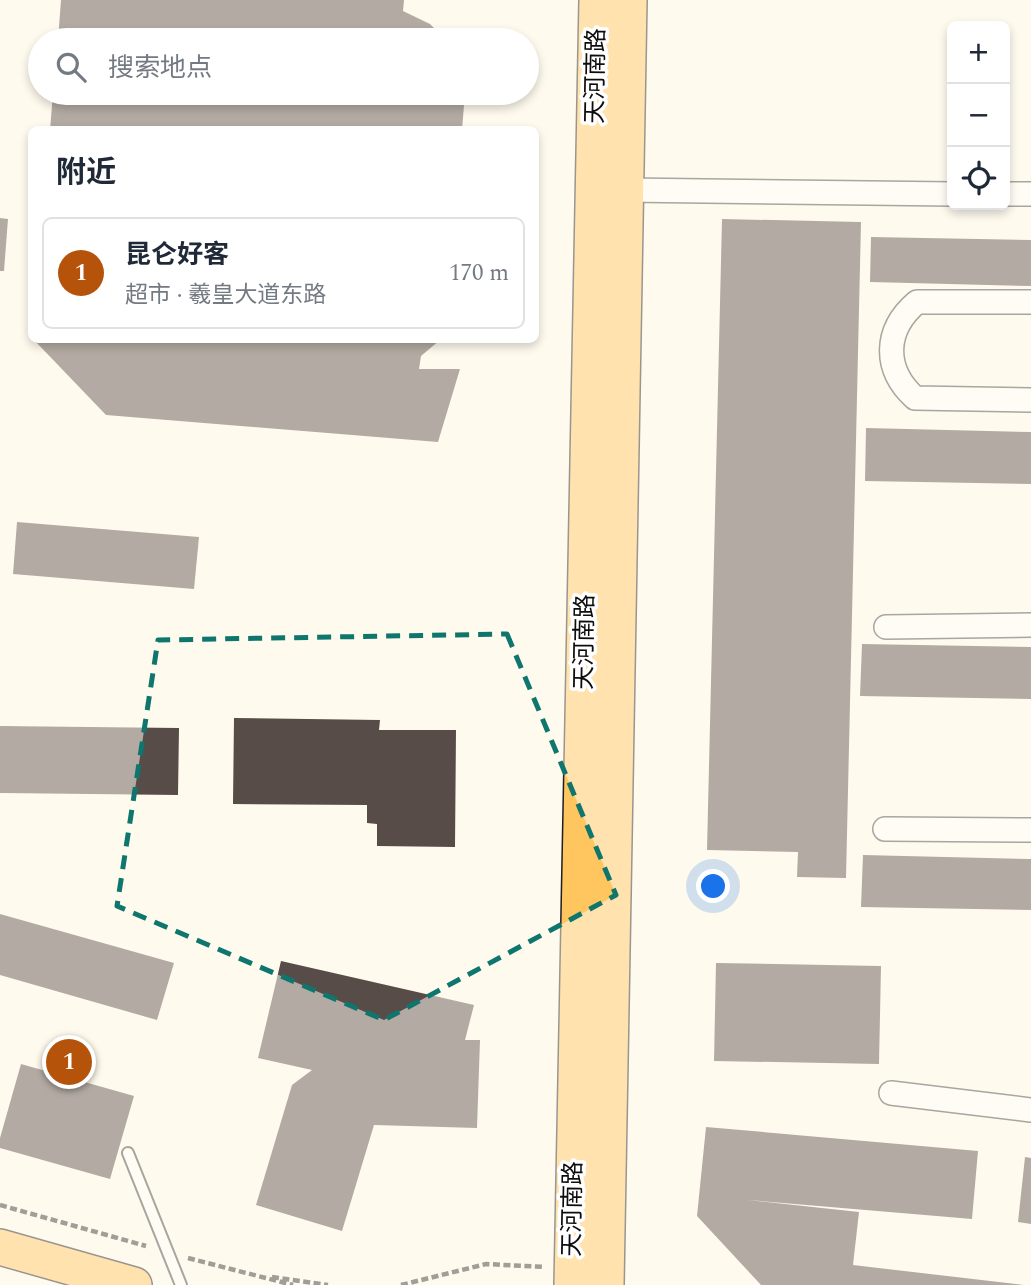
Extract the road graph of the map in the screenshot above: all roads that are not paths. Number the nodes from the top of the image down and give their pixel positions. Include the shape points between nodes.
1 (597, 0) edge
2 (629, 0) edge
3 (626, 190) junction
4 (947, 194) edge
5 (1010, 194) edge
6 (1031, 194) edge
7 (1031, 302) edge
8 (1031, 400) edge
9 (1031, 625) edge
10 (886, 627) dead end
11 (885, 829) dead end
12 (1031, 830) edge
13 (891, 1093) dead end
14 (1031, 1110) edge
15 (128, 1153) dead end
16 (0, 1247) edge
17 (572, 1277) edge
18 (134, 1285) edge
19 (181, 1285) edge
20 (606, 1285) edge

1 - 17 main road, 天河南路
2 - 3 main road, 天河南路
3 - 4 street
3 - 20 main road, 天河南路
5 - 6 street
7 - 8 street via 916,302 898,322 891,348 896,376 915,398
9 - 10 street
11 - 12 street
13 - 14 street
15 - 19 lane
16 - 18 main road

